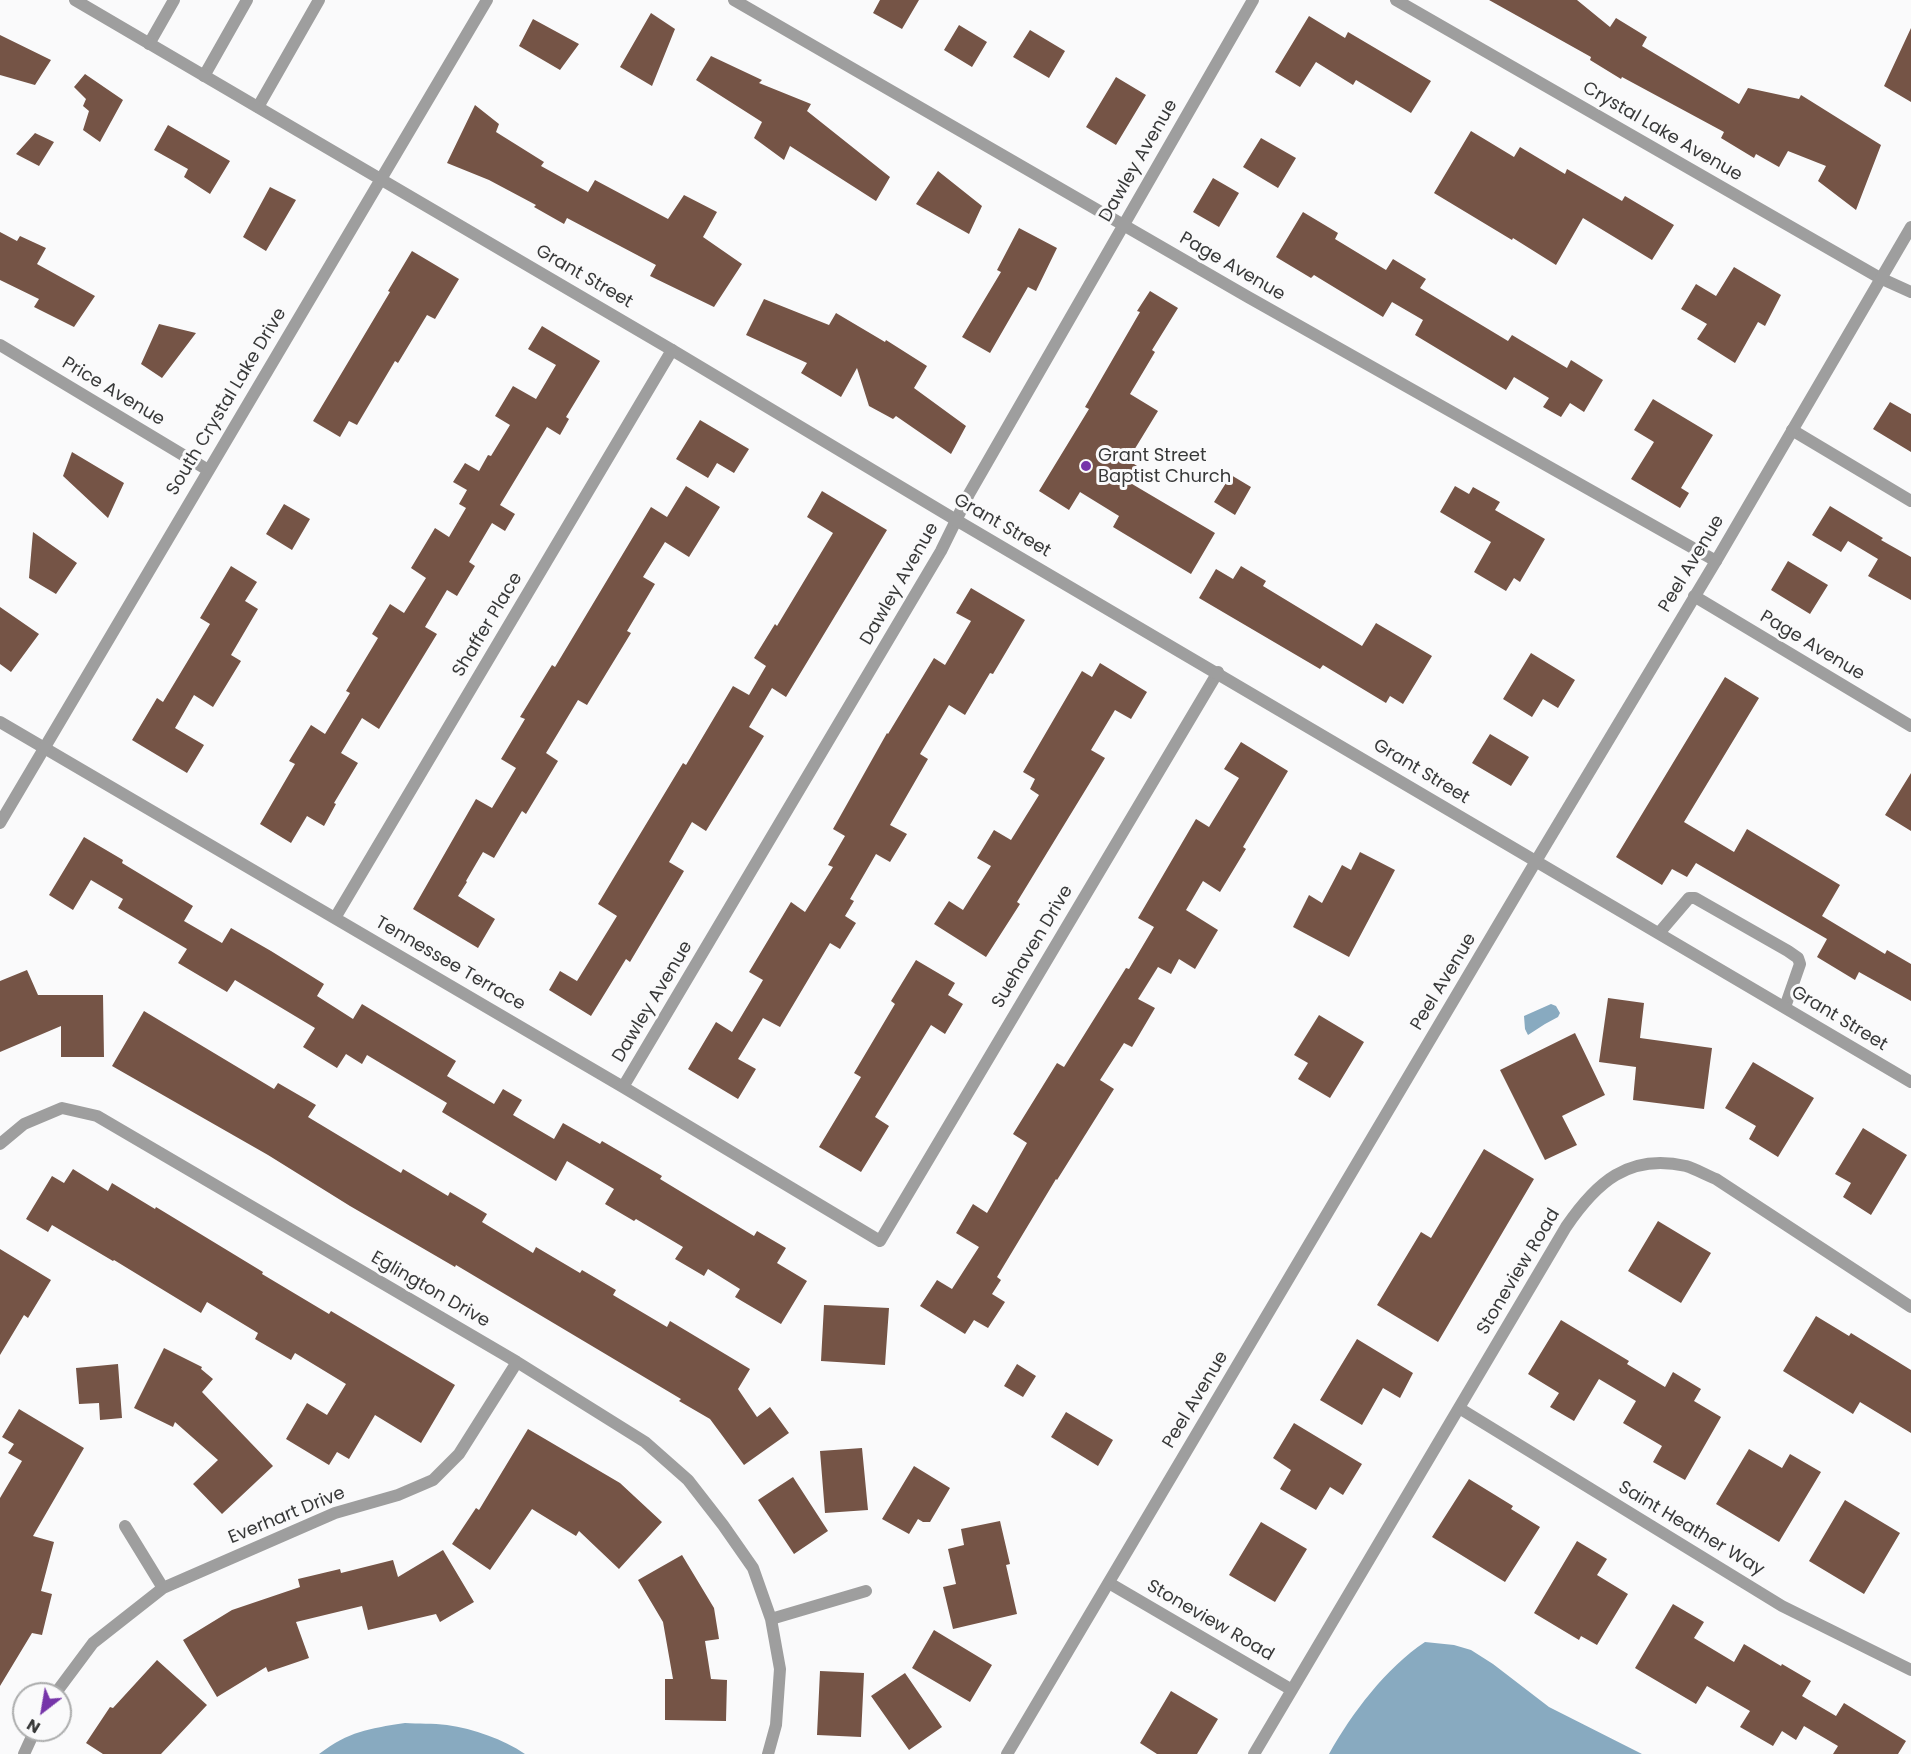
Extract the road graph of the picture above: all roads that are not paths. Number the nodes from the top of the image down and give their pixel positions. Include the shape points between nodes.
1 (75, 0) edge
2 (174, 0) edge
3 (247, 0) edge
4 (319, 0) edge
5 (487, 0) edge
6 (734, 0) edge
7 (1253, 0) edge
8 (1396, 0) edge
9 (149, 44) junction
10 (204, 76) junction
11 (258, 107) junction
12 (380, 179) junction
13 (1123, 225) junction
14 (1911, 227) edge
15 (1880, 278) junction
16 (1911, 292) edge
17 (0, 345) edge
18 (672, 350) junction
19 (1792, 430) junction
20 (208, 470) junction
21 (1911, 501) edge
22 (956, 520) junction
23 (1716, 561) junction
24 (1694, 597) junction
25 (1218, 672) junction
26 (0, 722) edge
27 (1911, 726) edge
28 (45, 748) junction
29 (0, 823) edge
30 (1536, 861) junction
31 (335, 918) junction
32 (1659, 933) junction
33 (1785, 1007) junction
34 (1911, 1082) edge
35 (623, 1087) junction
36 (0, 1144) edge
37 (879, 1241) joint
38 (1911, 1307) edge
39 (517, 1362) junction
40 (1459, 1408) junction
41 (125, 1526) dead end
42 (1109, 1583) junction
43 (163, 1588) junction
44 (866, 1591) dead end
45 (771, 1618) junction
46 (1911, 1670) edge
47 (64, 1682) edge
48 (1292, 1690) junction
49 (768, 1754) edge
50 (1007, 1754) edge
51 (1254, 1754) edge

1 - 9 street, Grant Street
2 - 9 street
3 - 10 street
4 - 11 street
5 - 12 street, South Crystal Lake Drive
6 - 13 street, Page Avenue
7 - 13 street, Dawley Avenue
8 - 15 street, Crystal Lake Avenue
9 - 10 street, Grant Street
10 - 11 street, Grant Street
11 - 12 street, Grant Street
12 - 18 street, Grant Street
12 - 20 street, South Crystal Lake Drive
13 - 22 street, Dawley Avenue
13 - 23 street, Page Avenue
14 - 15 street, Peel Avenue
15 - 16 street, Crystal Lake Avenue
15 - 19 street, Peel Avenue
17 - 20 street, Price Avenue
18 - 22 street, Grant Street
18 - 31 street, Shaffer Place
19 - 21 street
19 - 23 street, Peel Avenue
20 - 28 street, South Crystal Lake Drive
22 - 25 street, Grant Street
22 - 35 street, Dawley Avenue
23 - 24 street, Peel Avenue
24 - 27 street, Page Avenue
24 - 30 street, Peel Avenue
25 - 30 street, Grant Street
25 - 37 street, Suehaven Drive
26 - 28 street, Tennessee Terrace
28 - 29 street, South Crystal Lake Drive
28 - 31 street, Tennessee Terrace
30 - 32 street, Grant Street
30 - 42 street, Peel Avenue
31 - 35 street, Tennessee Terrace
32 - 33 street, Grant Street
32 - 33 street via 1689,898 1695,898 1778,945 1798,958 1800,964
33 - 34 street, Grant Street
35 - 37 street, Tennessee Terrace
36 - 39 street, Eglington Drive via 24,1124 62,1108 97,1116
38 - 40 street, Stoneview Road via 1716,1179 1688,1167 1657,1162 1629,1168 1603,1183 1583,1202
39 - 43 street, Everhart Drive via 459,1454 433,1480 336,1513
39 - 45 street, Eglington Drive via 645,1442 688,1480 753,1568
40 - 46 street, Saint Heather Way via 1782,1606
40 - 48 street, Stoneview Road
41 - 43 street
42 - 48 street, Stoneview Road
42 - 50 street, Peel Avenue
43 - 47 street, Everhart Drive via 93,1643
44 - 45 street
45 - 49 street, Eglington Drive via 780,1669 776,1725
48 - 51 street, Stoneview Road

